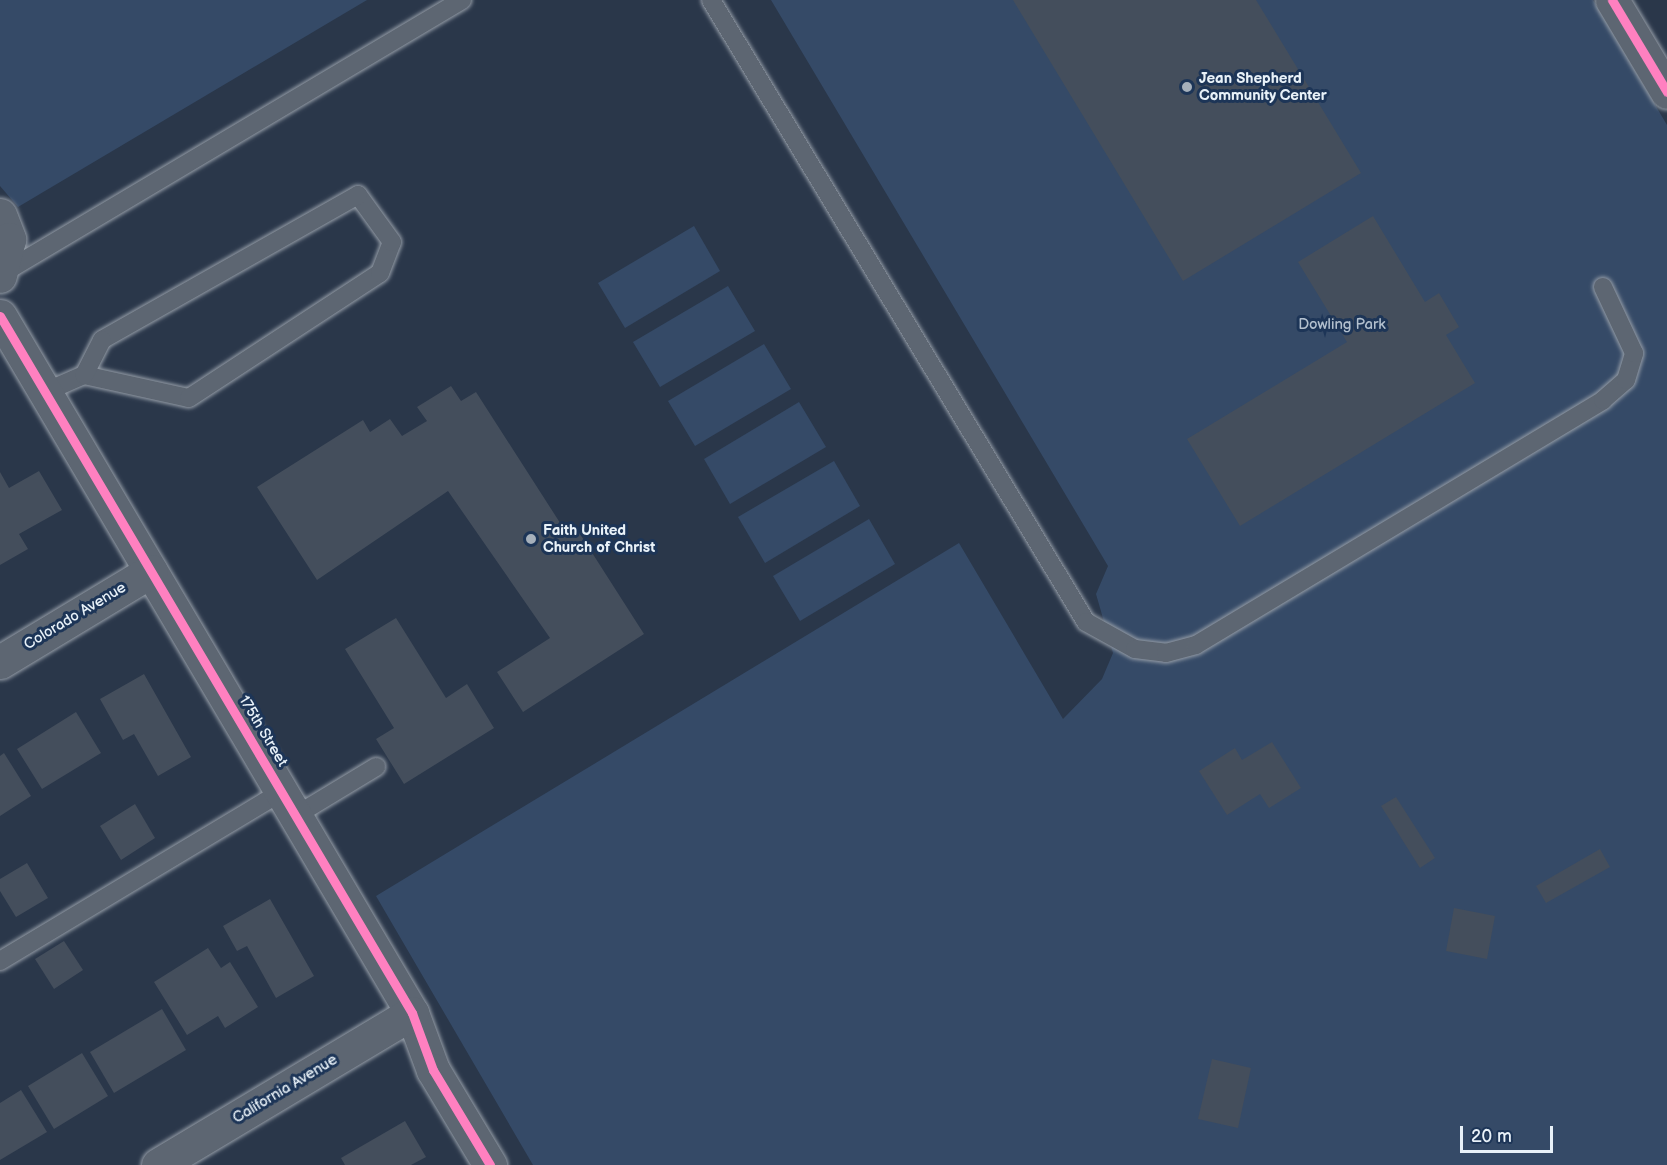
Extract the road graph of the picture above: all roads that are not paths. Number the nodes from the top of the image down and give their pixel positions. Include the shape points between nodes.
1 (462, 0) edge
2 (711, 0) edge
3 (1612, 0) edge
4 (1667, 92) edge
5 (0, 215) edge
6 (1, 274) edge
7 (1603, 286) dead end
8 (0, 316) edge
9 (84, 375) junction
10 (45, 392) junction
11 (151, 571) junction
12 (0, 662) edge
13 (376, 767) dead end
14 (288, 804) junction
15 (0, 961) edge
16 (412, 1013) junction
17 (158, 1165) edge
18 (490, 1165) edge

1 - 6 lane
2 - 7 lane via 1086,622 1135,650 1166,653 1196,645 1604,400 1626,380 1634,353
3 - 4 street
5 - 6 street via 9,239
8 - 10 street, 175th Street
9 - 9 lane via 189,398 380,273 392,242 358,195 102,340
9 - 10 lane
10 - 11 street, 175th Street
11 - 12 street, Colorado Avenue
11 - 14 street, 175th Street
13 - 14 lane
14 - 15 lane
14 - 16 street, 175th Street
16 - 17 street, California Avenue
16 - 18 street, 175th Street via 433,1070

